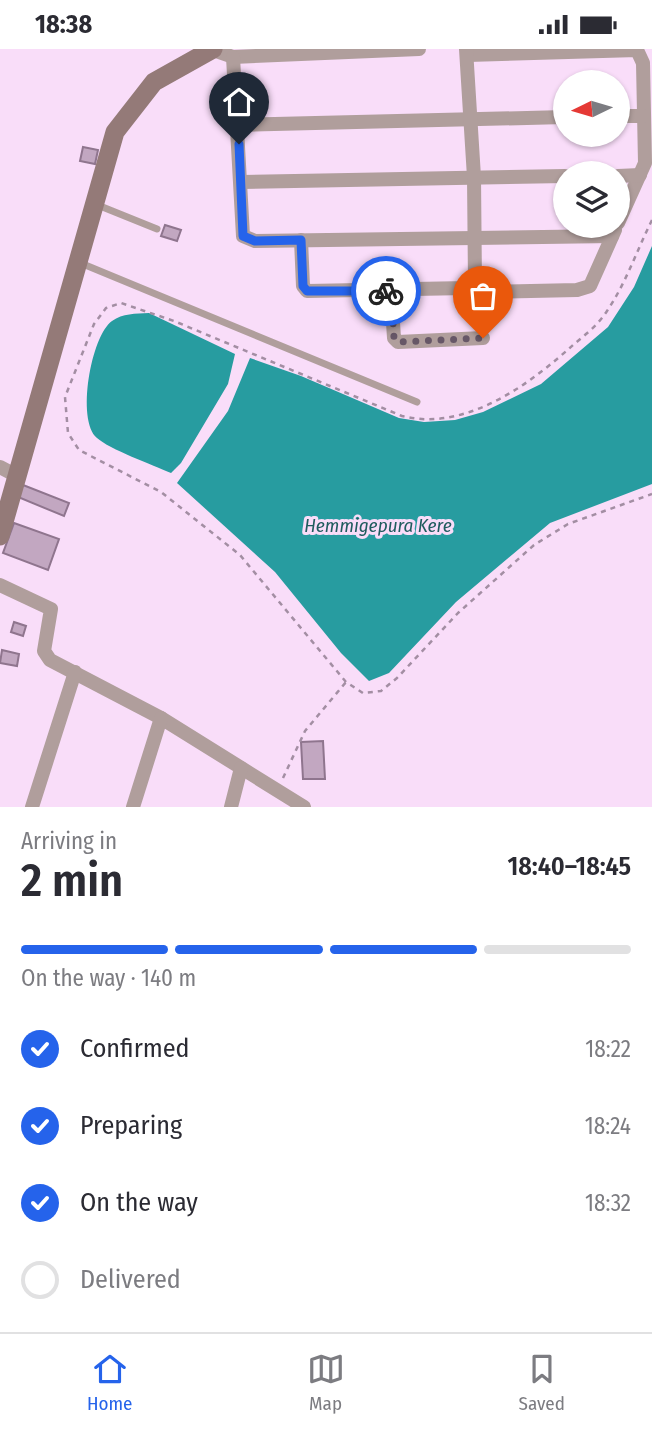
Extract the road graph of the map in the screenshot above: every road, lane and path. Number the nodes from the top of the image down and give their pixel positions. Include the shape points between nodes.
1 (419, 49) edge
2 (213, 50) edge
3 (467, 52) edge
4 (233, 57) junction
5 (630, 116) edge
6 (644, 116) junction
7 (553, 117) edge
8 (470, 119) junction
9 (238, 125) junction
10 (630, 175) edge
11 (640, 175) junction
12 (553, 176) edge
13 (474, 177) junction
14 (241, 181) junction
15 (630, 197) edge
16 (94, 203) junction
17 (652, 220) edge
18 (157, 229) dead end
19 (553, 232) edge
20 (475, 237) junction
21 (612, 238) edge
22 (301, 240) junction
23 (78, 262) junction
24 (472, 287) junction
25 (391, 291) junction
26 (483, 338) dead end
27 (417, 402) dead end
28 (8, 472) edge
29 (652, 494) edge
30 (0, 536) edge
31 (0, 585) edge
32 (75, 672) junction
33 (346, 682) junction
34 (161, 718) junction
35 (241, 768) junction
36 (278, 791) junction
37 (32, 807) edge
38 (134, 807) edge
39 (231, 807) edge
40 (304, 807) edge

1 - 4 street
2 - 4 street
2 - 16 street via 155,82 115,132
3 - 6 street via 637,50 643,63
3 - 8 street
4 - 9 street
5 - 6 street
6 - 11 street via 645,163
7 - 8 street
8 - 9 street
8 - 13 street
9 - 14 street
10 - 11 street
11 - 15 street
12 - 13 street
13 - 14 street
13 - 20 street
14 - 22 street via 243,236 255,241
16 - 18 lane
16 - 23 street
17 - 33 path via 617,295 594,327 526,383 488,404 446,417 420,419 390,412 131,304 113,304 94,324 65,397 65,418 73,443 161,492 240,555
19 - 20 street
20 - 22 street
20 - 24 street via 477,279
21 - 24 street via 590,286 482,292
22 - 25 street via 307,291
23 - 27 lane
23 - 28 street
24 - 25 street
25 - 26 street via 398,342
28 - 30 street
29 - 33 path via 568,524 534,545 381,691 363,693
31 - 32 street via 51,609 45,656
32 - 34 street
32 - 37 street
33 - 36 path via 305,731
34 - 35 street
34 - 38 street
35 - 36 street
35 - 39 street
36 - 40 street

